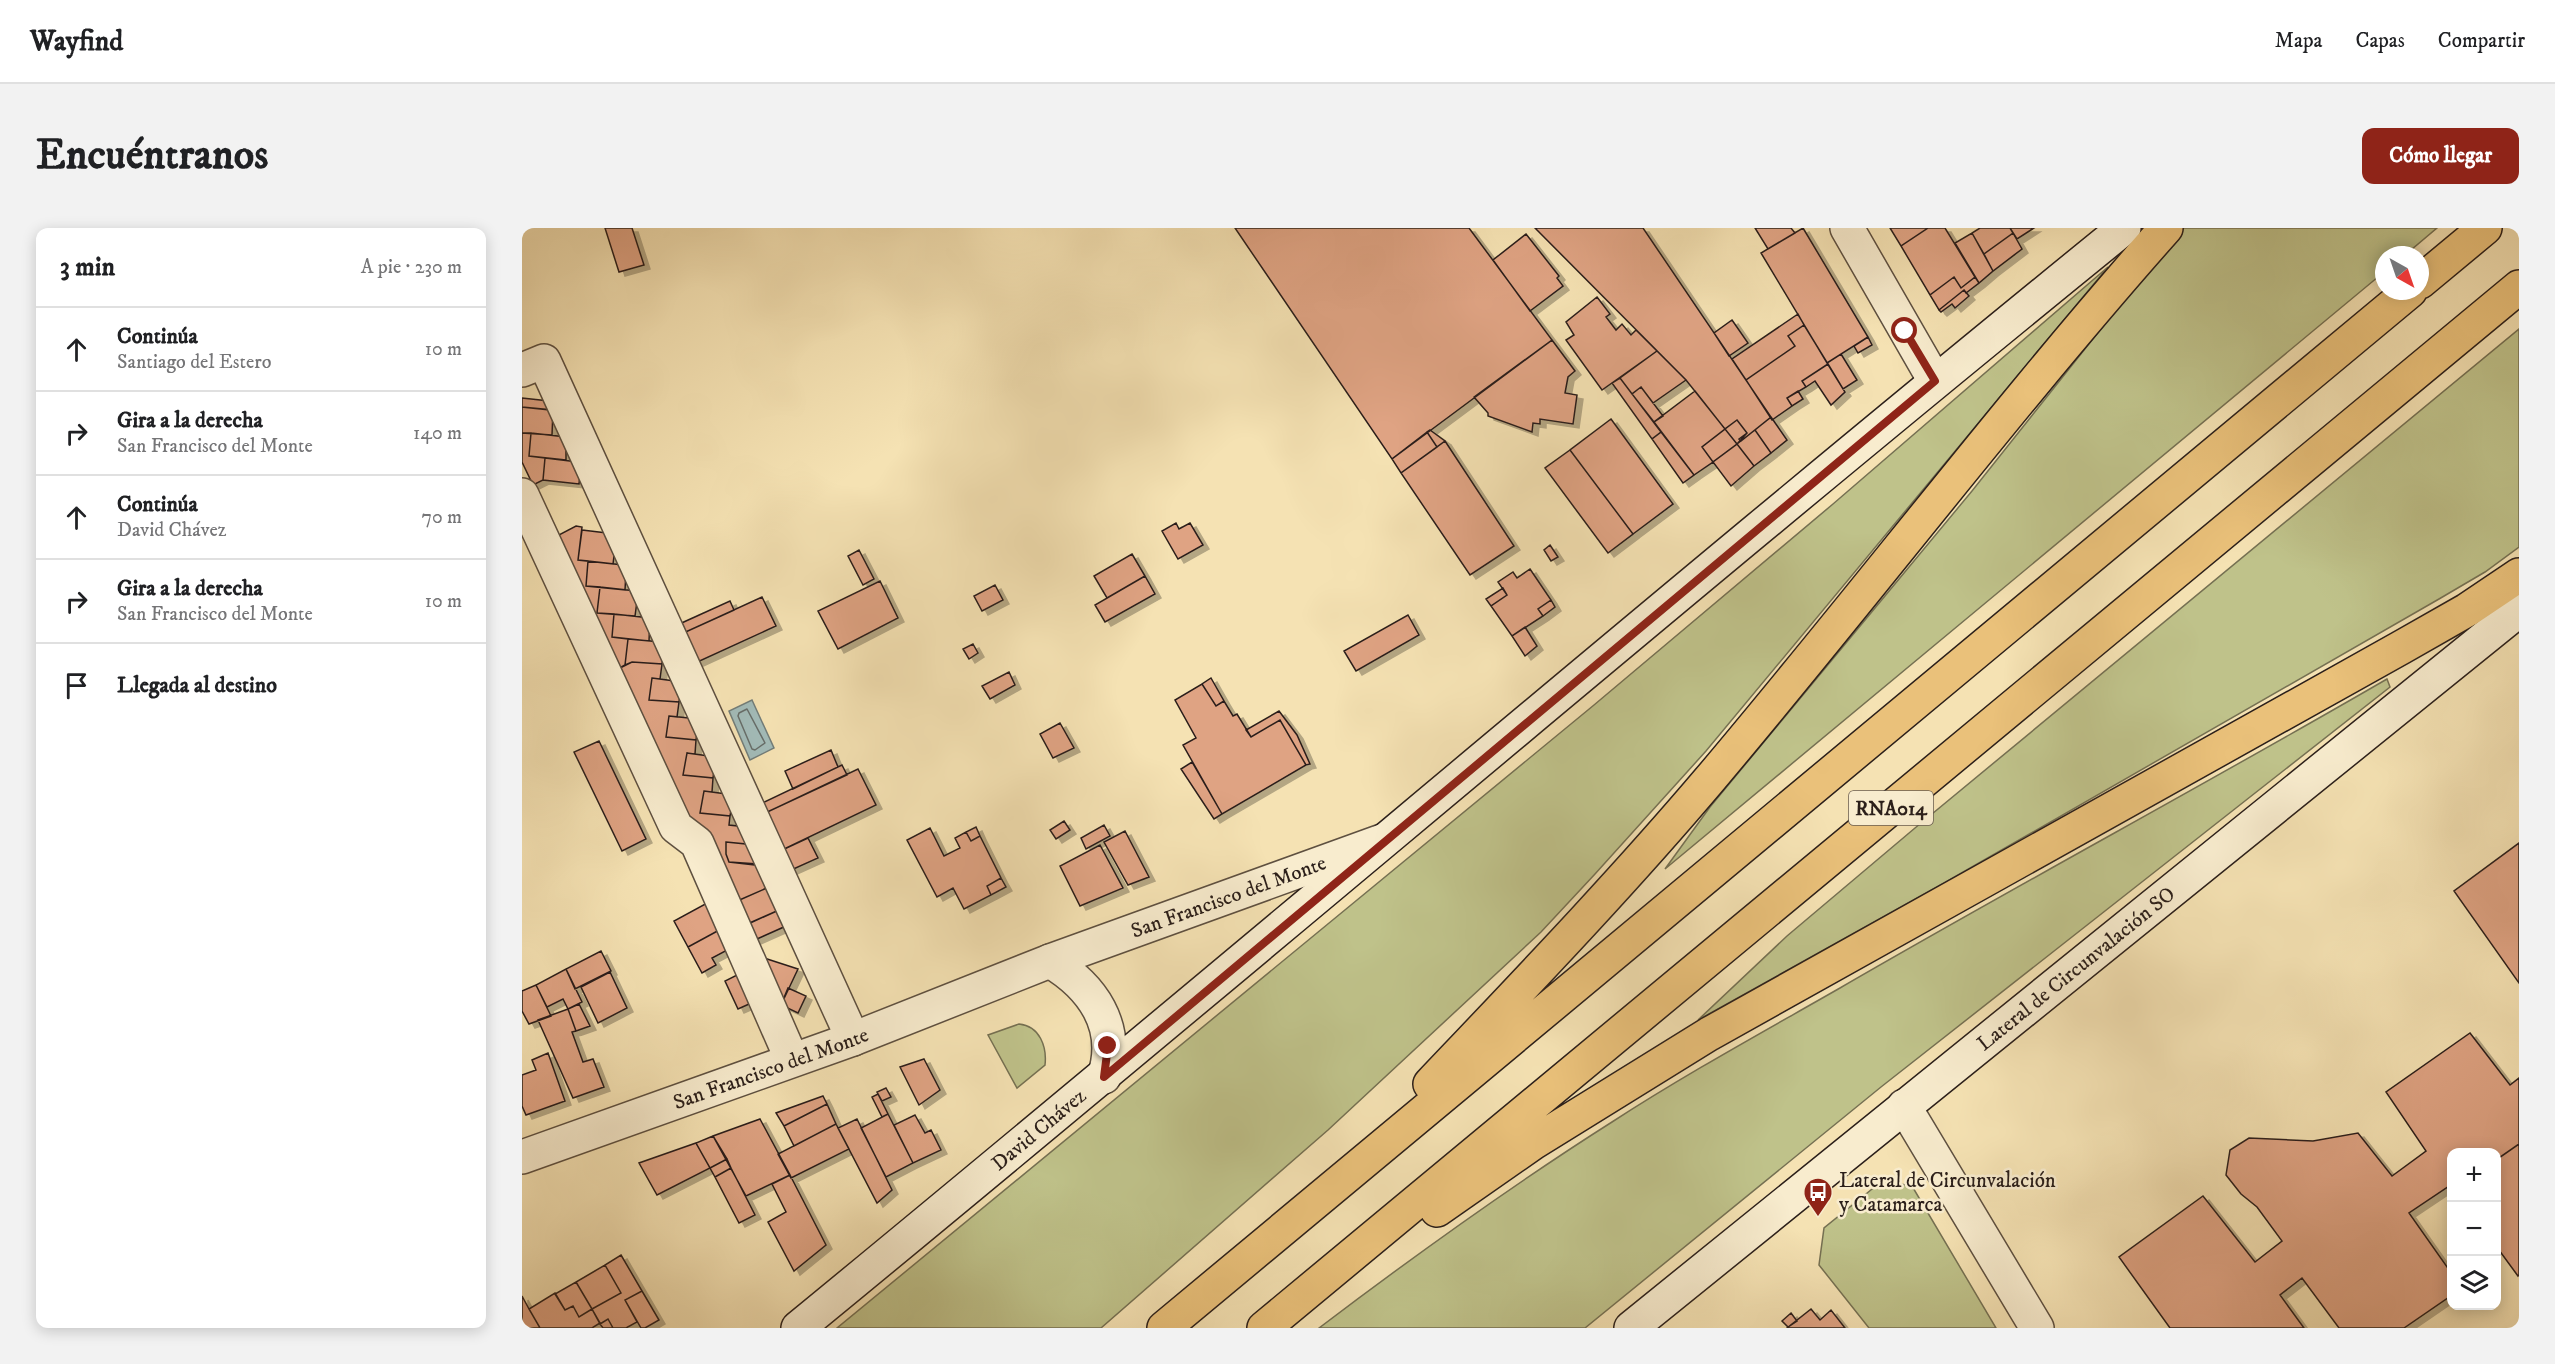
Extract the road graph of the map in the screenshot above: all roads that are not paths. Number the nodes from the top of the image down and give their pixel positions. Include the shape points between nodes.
1 (1847, 228) edge
2 (2124, 228) edge
3 (2166, 228) edge
4 (2485, 228) edge
5 (2429, 275) edge
6 (2519, 287) edge
7 (2399, 300) edge
8 (522, 370) edge
9 (1935, 381) junction
10 (522, 495) edge
11 (2519, 575) edge
12 (2519, 610) edge
13 (1389, 839) junction
14 (1050, 961) junction
15 (853, 1039) junction
16 (792, 1060) junction
17 (1104, 1077) junction
18 (1904, 1106) junction
19 (522, 1157) edge
20 (1322, 1197) junction
21 (1265, 1327) edge
22 (798, 1328) edge
23 (1164, 1328) edge
24 (1631, 1328) edge
25 (2037, 1328) edge

1 - 9 street
2 - 9 street, San Francisco del Monte
3 - 20 highway via 2031,383 1693,799 1582,923
4 - 5 highway
6 - 21 highway, RNA014
7 - 20 highway, RNA014
8 - 15 street via 544,361
9 - 13 street, San Francisco del Monte
10 - 16 street via 676,827 698,843
11 - 21 highway via 2402,647 1709,1035 1533,1143
12 - 18 street, Lateral de Circunvalación SO
13 - 14 street, San Francisco del Monte
13 - 17 street, David Chávez
14 - 15 street, San Francisco del Monte
14 - 17 street via 1083,984 1102,1015 1108,1046
15 - 16 street, San Francisco del Monte
16 - 19 street, San Francisco del Monte
17 - 22 street, David Chávez
18 - 24 street, Lateral de Circunvalación SO
18 - 25 street
20 - 23 highway, RNA014

